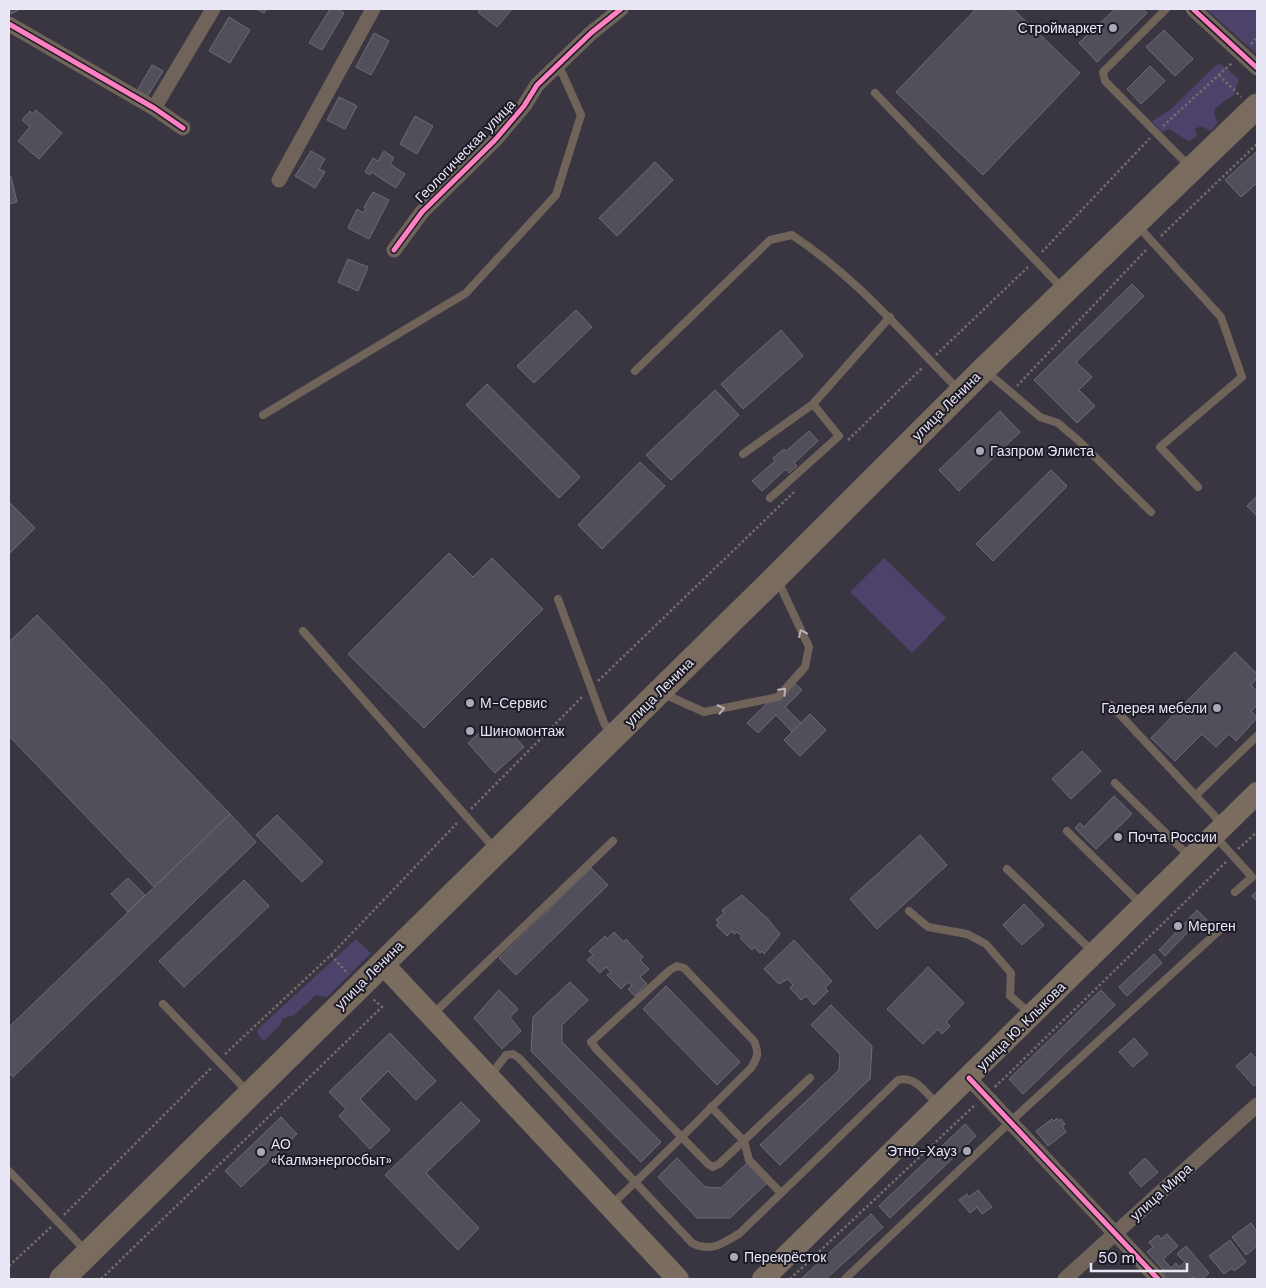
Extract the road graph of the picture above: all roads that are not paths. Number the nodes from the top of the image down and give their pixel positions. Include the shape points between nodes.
1 (213, 9) edge
2 (373, 9) edge
3 (621, 9) edge
4 (1166, 9) edge
5 (1193, 9) edge
6 (9, 24) edge
7 (559, 66) junction
8 (1257, 68) edge
9 (875, 93) dead end
10 (1252, 104) edge
11 (154, 108) junction
12 (183, 128) dead end
13 (1191, 168) junction
14 (279, 180) dead end
15 (1136, 224) junction
16 (394, 250) dead end
17 (1065, 291) junction
18 (890, 317) junction
19 (984, 369) junction
20 (635, 370) dead end
21 (961, 392) junction
22 (813, 404) junction
23 (263, 415) dead end
24 (744, 454) dead end
25 (1198, 486) dead end
26 (770, 498) dead end
27 (1151, 512) dead end
28 (776, 577) junction
29 (558, 599) dead end
30 (303, 631) dead end
31 (659, 692) junction
32 (1111, 705) dead end
33 (1257, 736) edge
34 (614, 737) junction
35 (1115, 783) dead end
36 (1257, 793) edge
37 (1196, 795) junction
38 (1067, 831) dead end
39 (1219, 831) junction
40 (613, 841) dead end
41 (496, 851) junction
42 (1192, 858) junction
43 (1007, 869) dead end
44 (1235, 892) dead end
45 (1143, 906) junction
46 (909, 911) dead end
47 (1224, 926) dead end
48 (1094, 954) junction
49 (382, 963) junction
50 (163, 1004) dead end
51 (1032, 1015) junction
52 (431, 1016) junction
53 (489, 1077) junction
54 (810, 1078) dead end
55 (969, 1078) junction
56 (249, 1093) junction
57 (1257, 1105) edge
58 (711, 1107) junction
59 (939, 1107) junction
60 (1010, 1122) junction
61 (681, 1137) junction
62 (744, 1141) junction
63 (9, 1171) edge
64 (635, 1183) junction
65 (781, 1193) junction
66 (610, 1206) junction
67 (1116, 1233) junction
68 (88, 1254) junction
69 (62, 1279) edge
70 (678, 1279) edge
71 (763, 1279) edge
72 (845, 1279) edge
73 (1065, 1279) edge
74 (1158, 1279) edge

1 - 11 street
2 - 14 street
3 - 7 street, Геологическая улица via 591,33
4 - 13 lane via 1103,72 1105,81
5 - 8 street
6 - 11 street
7 - 16 street, Геологическая улица via 537,85 495,140 422,212
7 - 23 lane via 581,115 556,194 466,293
9 - 17 lane
10 - 13 main road, улица Ленина
11 - 12 street
13 - 15 main road, улица Ленина
15 - 17 main road, улица Ленина
15 - 25 lane via 1221,317 1242,377 1160,447
17 - 19 main road, улица Ленина
18 - 20 lane via 814,250 792,235 770,240
18 - 21 lane
18 - 22 lane
19 - 21 main road, улица Ленина
19 - 27 lane via 1040,416 1058,423
21 - 28 main road, улица Ленина
22 - 24 lane
22 - 26 lane via 839,436
28 - 31 main road, улица Ленина
31 -> 28 lane via 704,712 778,697 805,667 809,648
29 - 34 lane via 604,723
30 - 41 lane
31 - 34 main road, улица Ленина
32 - 37 lane
33 - 37 lane
34 - 41 main road, улица Ленина
35 - 42 lane
36 - 39 main road, улица Ю. Клыкова
37 - 39 lane
38 - 45 lane
39 - 42 main road, улица Ю. Клыкова
39 - 44 lane via 1233,855 1252,877
40 - 52 lane
41 - 49 main road, улица Ленина
42 - 45 main road, улица Ю. Клыкова
43 - 48 lane
45 - 48 main road, улица Ю. Клыкова
46 - 51 lane via 928,927 967,934 986,944 1011,973 1010,996
47 - 60 lane
48 - 51 main road, улица Ю. Клыкова
49 - 52 main road
49 - 56 main road, улица Ленина
50 - 56 lane
51 - 55 main road, улица Ю. Клыкова
52 - 53 main road
53 - 64 lane via 506,1055 513,1054 519,1058
53 - 66 main road
54 - 62 lane
55 - 59 main road, улица Ю. Клыкова
55 - 60 street
56 - 68 main road, улица Ленина
57 - 67 street, улица Мира
58 - 61 lane
58 - 61 lane via 751,1068 758,1051 754,1041 684,968 677,966 591,1042
58 - 62 lane
59 - 65 lane via 913,1080 898,1080
59 - 71 main road, улица Ю. Клыкова
60 - 67 street
60 - 72 lane
61 - 62 lane via 713,1167
61 - 64 lane
62 - 65 lane via 749,1160
63 - 68 lane
64 - 65 lane via 692,1244 707,1249 740,1233
64 - 66 lane
66 - 70 main road
67 - 73 street, улица Мира
67 - 74 street
68 - 69 main road, улица Ленина

